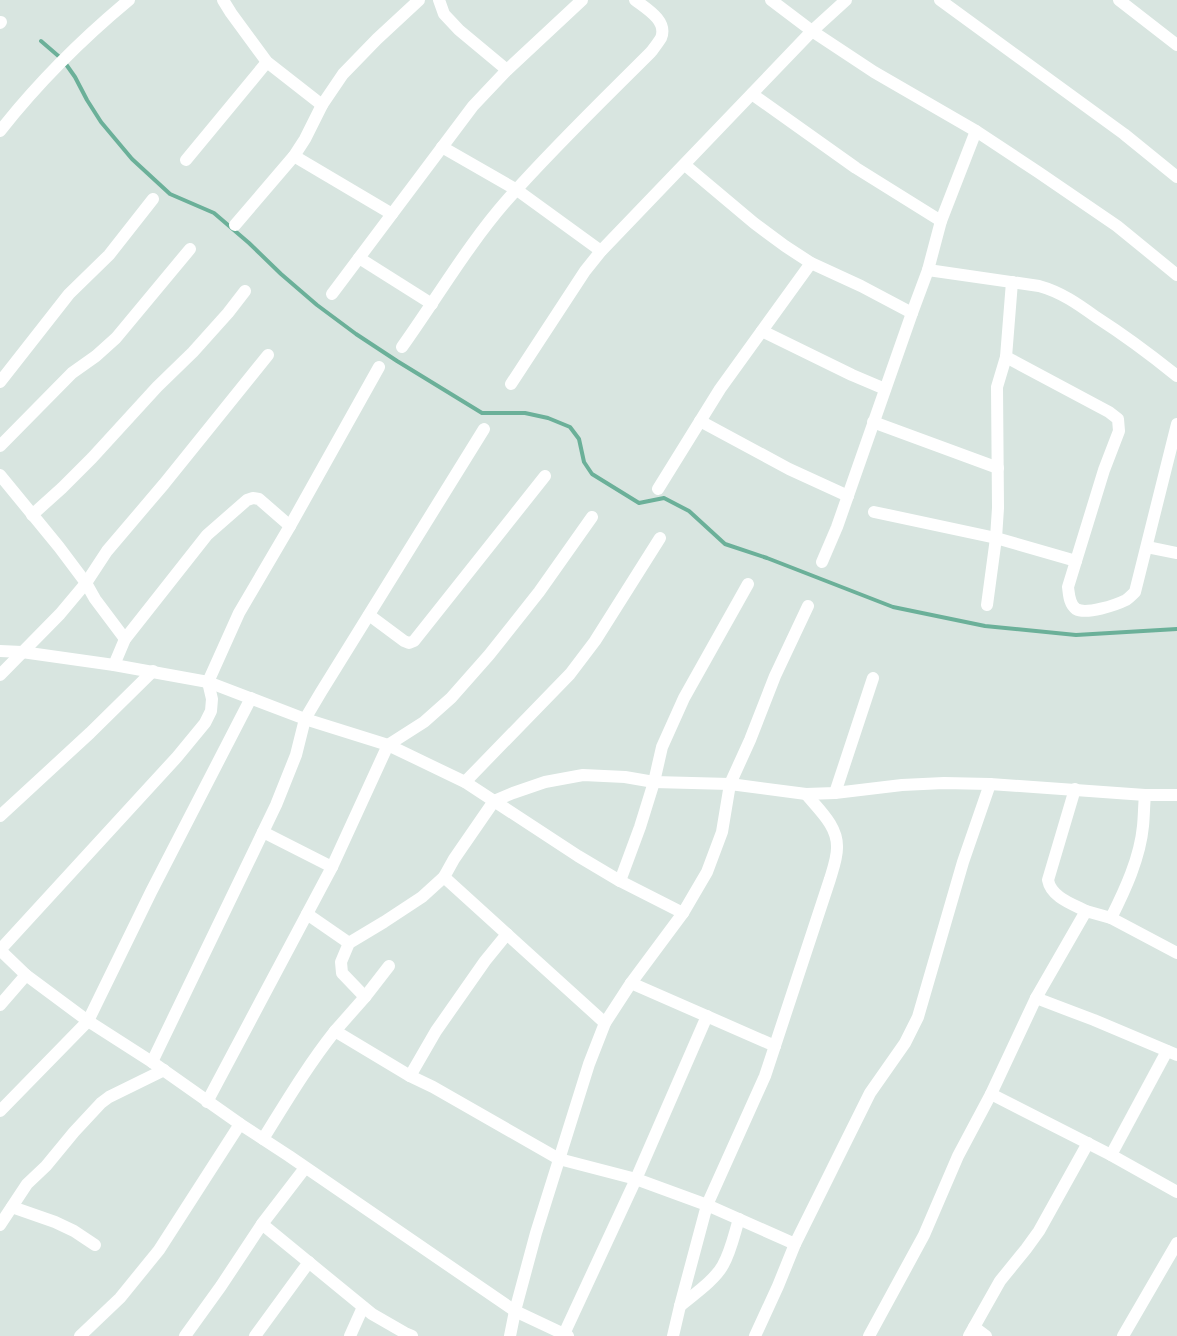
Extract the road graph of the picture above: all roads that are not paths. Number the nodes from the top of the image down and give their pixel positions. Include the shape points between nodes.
1 (128, 0) edge
2 (223, 0) edge
3 (419, 0) edge
4 (439, 0) edge
5 (582, 0) edge
6 (635, 0) edge
7 (771, 0) edge
8 (846, 0) edge
9 (940, 0) edge
10 (1119, 0) edge
11 (812, 31) junction
12 (1177, 45) edge
13 (267, 62) junction
14 (507, 70) junction
15 (752, 94) junction
16 (322, 105) junction
17 (0, 131) edge
18 (976, 131) junction
19 (442, 147) junction
20 (294, 156) junction
21 (186, 160) dead end
22 (685, 165) junction
23 (1177, 177) edge
24 (517, 190) junction
25 (153, 199) dead end
26 (392, 214) junction
27 (941, 221) junction
28 (236, 225) dead end
29 (190, 249) dead end
30 (601, 251) junction
31 (359, 258) junction
32 (811, 263) junction
33 (928, 270) junction
34 (1177, 276) edge
35 (1012, 282) junction
36 (245, 291) dead end
37 (332, 294) dead end
38 (432, 304) junction
39 (912, 313) junction
40 (762, 331) junction
41 (402, 347) dead end
42 (268, 354) dead end
43 (1006, 357) junction
44 (379, 367) dead end
45 (1177, 376) edge
46 (0, 382) edge
47 (511, 384) dead end
48 (885, 389) junction
49 (700, 421) junction
50 (873, 422) junction
51 (1177, 424) edge
52 (484, 429) dead end
53 (0, 446) edge
54 (998, 468) junction
55 (1171, 474) edge
56 (0, 475) edge
57 (545, 476) dead end
58 (658, 489) dead end
59 (848, 496) junction
60 (874, 512) dead end
61 (32, 515) junction
62 (592, 517) dead end
63 (290, 526) junction
64 (660, 538) dead end
65 (996, 538) junction
66 (1147, 547) junction
67 (1177, 553) edge
68 (822, 562) dead end
69 (1076, 562) junction
70 (86, 583) junction
71 (748, 584) dead end
72 (987, 605) dead end
73 (808, 606) dead end
74 (369, 615) junction
75 (125, 639) junction
76 (0, 651) edge
77 (22, 652) junction
78 (114, 665) junction
79 (152, 672) junction
80 (0, 675) edge
81 (873, 678) dead end
82 (208, 682) junction
83 (251, 698) junction
84 (306, 719) junction
85 (388, 745) junction
86 (465, 782) junction
87 (654, 782) junction
88 (730, 784) junction
89 (990, 784) junction
90 (1075, 789) junction
91 (835, 793) junction
92 (806, 794) junction
93 (1145, 795) junction
94 (1177, 795) edge
95 (494, 801) junction
96 (0, 816) edge
97 (263, 832) junction
98 (332, 867) junction
99 (444, 877) junction
100 (620, 881) junction
101 (1086, 911) junction
102 (683, 913) junction
103 (307, 914) junction
104 (1111, 918) junction
105 (506, 934) junction
106 (350, 943) junction
107 (0, 950) edge
108 (1177, 953) edge
109 (389, 966) dead end
110 (26, 975) junction
111 (631, 983) junction
112 (365, 997) junction
113 (1036, 998) junction
114 (0, 1005) edge
115 (706, 1016) junction
116 (88, 1021) junction
117 (605, 1023) junction
118 (335, 1031) junction
119 (775, 1046) junction
120 (1172, 1053) edge
121 (152, 1062) junction
122 (164, 1070) junction
123 (410, 1076) junction
124 (991, 1094) junction
125 (208, 1102) junction
126 (0, 1111) edge
127 (240, 1124) junction
128 (263, 1139) junction
129 (1088, 1143) junction
130 (1111, 1155) junction
131 (559, 1158) junction
132 (305, 1168) junction
133 (636, 1179) junction
134 (1177, 1192) edge
135 (707, 1206) junction
136 (12, 1207) junction
137 (739, 1220) junction
138 (262, 1224) junction
139 (0, 1225) edge
140 (1177, 1243) edge
141 (795, 1244) junction
142 (95, 1245) dead end
143 (309, 1262) junction
144 (680, 1306) junction
145 (363, 1307) junction
146 (515, 1310) junction
147 (972, 1332) edge
148 (566, 1335) edge
149 (80, 1336) edge
150 (184, 1336) edge
151 (255, 1336) edge
152 (350, 1336) edge
153 (412, 1336) edge
154 (507, 1336) edge
155 (673, 1336) edge
156 (755, 1336) edge
157 (869, 1336) edge
158 (986, 1336) edge
159 (1123, 1336) edge

1 - 17 street via 48,74
2 - 13 street
3 - 16 street via 343,74
4 - 14 street via 444,14 458,30
5 - 14 street
6 - 24 street via 659,21 663,27 661,38
7 - 11 street
8 - 11 street
9 - 23 street via 1124,134
10 - 12 street
11 - 15 street
11 - 18 street via 874,72
13 - 16 street
13 - 21 street
14 - 19 street via 473,106
15 - 22 street
15 - 27 street via 856,168
16 - 20 street
18 - 27 street
18 - 34 street via 1117,226
19 - 24 street
19 - 26 street
20 - 26 street
20 - 28 street
22 - 30 street
22 - 32 street via 754,223
24 - 30 street
24 - 38 street via 474,242
25 - 46 street via 109,255 69,294
26 - 31 street
27 - 33 street
29 - 53 street via 116,338 72,373
30 - 47 street via 585,270
31 - 37 street
31 - 38 street
32 - 39 street
32 - 40 street
33 - 35 street
33 - 39 street
35 - 43 street
35 - 45 street via 1053,290 1068,298 1132,340
36 - 61 street via 193,352 92,458
38 - 41 street
39 - 48 street
40 - 48 street
40 - 49 street
42 - 70 street via 107,551
43 - 54 street via 997,387
43 - 69 street via 1118,419 1119,430
44 - 63 street
48 - 50 street
49 - 58 street
49 - 59 street
50 - 54 street
50 - 59 street
51 - 55 street
52 - 74 street
54 - 65 street
55 - 66 street
56 - 61 street
57 - 74 street via 414,642 404,641
59 - 68 street
60 - 65 street
61 - 70 street
62 - 85 street via 532,600 451,698 424,722
63 - 75 street via 259,499 247,500 207,535
63 - 82 street via 239,614
64 - 86 street via 601,633 570,674
65 - 69 street
65 - 72 street
66 - 67 street
66 - 69 street via 1135,592 1126,600 1108,607 1085,611 1076,609 1070,600 1068,587
70 - 75 street
70 - 77 street
71 - 87 street via 684,698 662,747
73 - 88 street
74 - 84 street
75 - 78 street
76 - 77 street
77 - 78 street
77 - 80 street
78 - 79 street
79 - 82 street
79 - 96 street
81 - 91 street
82 - 83 street
82 - 107 street via 212,699 205,723
83 - 84 street
83 - 116 street
84 - 85 street
84 - 97 street via 296,755
85 - 86 street
85 - 98 street
86 - 95 street
87 - 88 street
87 - 95 street via 583,775 545,782
87 - 100 street
88 - 92 street
88 - 102 street via 722,832 715,852
89 - 90 street
89 - 91 street via 902,785
89 - 141 street via 963,862 918,1017 870,1093
90 - 93 street
90 - 101 street via 1048,880 1053,891
91 - 92 street
92 - 119 street via 831,825 838,850
93 - 94 street
93 - 104 street via 1138,854
95 - 99 street
95 - 100 street
97 - 98 street
97 - 121 street
98 - 103 street
99 - 105 street
99 - 106 street via 422,897
100 - 102 street
101 - 104 street
101 - 113 street
102 - 111 street
103 - 106 street
103 - 125 street
104 - 108 street
105 - 117 street
105 - 123 street via 436,1031
106 - 112 street via 341,962 342,973
107 - 110 street
109 - 112 street
110 - 114 street
110 - 116 street
111 - 115 street
111 - 117 street
112 - 118 street
113 - 120 street
113 - 124 street
115 - 119 street
115 - 133 street
116 - 121 street
116 - 126 street
117 - 131 street via 588,1064
118 - 123 street
118 - 128 street
119 - 135 street via 765,1076
120 - 130 street
121 - 122 street
122 - 125 street
122 - 136 street via 102,1103 28,1184
123 - 131 street
124 - 129 street
124 - 157 street via 958,1156 924,1235
125 - 127 street
127 - 128 street
127 - 149 street via 159,1250 120,1298
128 - 132 street
129 - 130 street
129 - 147 street via 1039,1231 1000,1281
130 - 134 street
131 - 133 street
131 - 146 street
132 - 138 street
132 - 146 street
133 - 135 street
133 - 148 street
135 - 137 street
135 - 144 street
136 - 139 street
136 - 142 street via 55,1222
137 - 141 street
137 - 144 street via 722,1267
138 - 143 street
138 - 150 street
140 - 159 street
141 - 156 street
143 - 145 street
143 - 151 street
144 - 155 street
145 - 152 street
145 - 153 street
146 - 148 street
146 - 154 street
147 - 158 street

